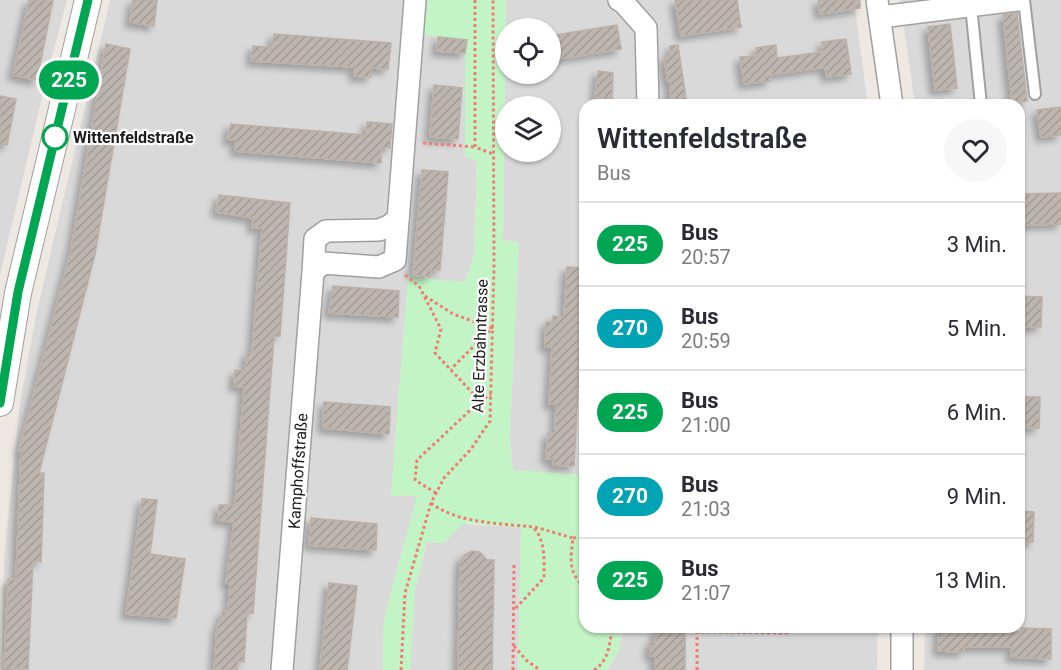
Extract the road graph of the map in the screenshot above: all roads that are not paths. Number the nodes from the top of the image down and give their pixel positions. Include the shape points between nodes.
1 (88, 0) edge
2 (415, 0) edge
3 (619, 0) edge
4 (1018, 0) edge
5 (1024, 0) edge
6 (971, 6) junction
7 (878, 8) edge
8 (1035, 94) dead end
9 (648, 99) edge
10 (891, 99) edge
11 (980, 99) edge
12 (398, 219) junction
13 (313, 272) junction
14 (0, 403) edge
15 (902, 633) edge
16 (282, 670) edge
17 (902, 670) edge

1 - 14 street via 18,292
2 - 12 street
3 - 9 street via 646,28
4 - 6 street
5 - 8 lane
6 - 7 street
6 - 11 lane
7 - 10 street
12 - 13 street, Kamphoffstraße via 379,230 326,231 315,239
12 - 13 street via 395,260 379,267 323,263
13 - 16 street, Kamphoffstraße
15 - 17 street

